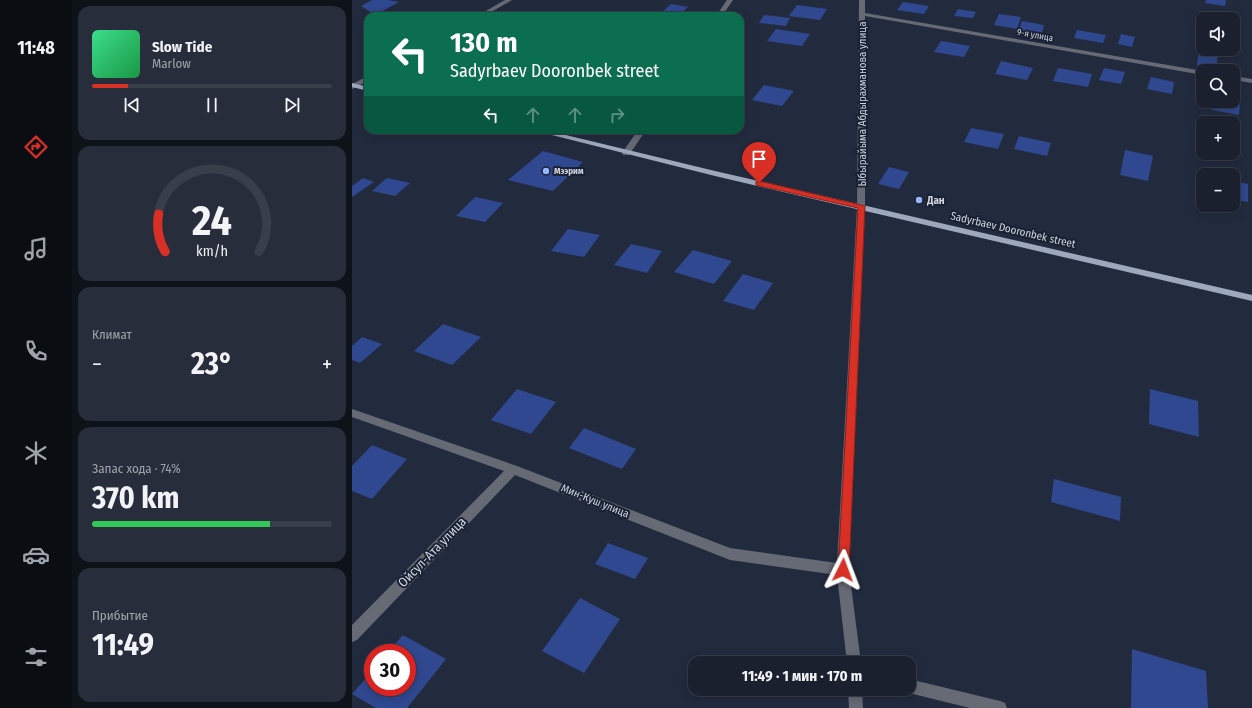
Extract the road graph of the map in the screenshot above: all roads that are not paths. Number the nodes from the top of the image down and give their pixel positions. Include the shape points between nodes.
1 (509, 0) edge
2 (730, 0) edge
3 (862, 0) edge
4 (487, 12) edge
5 (722, 12) edge
6 (863, 14) junction
7 (1196, 72) edge
8 (1240, 79) edge
9 (364, 80) edge
10 (1252, 81) edge
11 (353, 86) edge
12 (364, 88) edge
13 (552, 134) edge
14 (639, 134) edge
15 (626, 153) junction
16 (862, 206) junction
17 (1252, 298) edge
18 (352, 413) edge
19 (512, 469) junction
20 (843, 570) junction
21 (352, 634) edge
22 (853, 656) edge
23 (916, 688) edge
24 (855, 696) edge
25 (856, 708) edge
26 (1000, 708) edge

1 - 4 street
2 - 5 street
3 - 6 street, Ыбырайыма Абдырахманова улица
6 - 7 street, 9-я улица
6 - 16 street, Ыбырайыма Абдырахманова улица
8 - 10 street
9 - 11 street
11 - 12 main road
13 - 15 main road, Sadyrbaev Dooronbek street
14 - 15 street
15 - 16 main road, Sadyrbaev Dooronbek street
16 - 17 main road, Sadyrbaev Dooronbek street
16 - 20 street, Ыбырайыма Абдырахманова улица
18 - 19 street, Мин-Куш улица
19 - 20 street, Мин-Куш улица via 730,554
19 - 21 street, Ойсул-Ата улица
20 - 22 street, Ыбырайыма Абдырахманова улица
23 - 26 street
24 - 25 street

